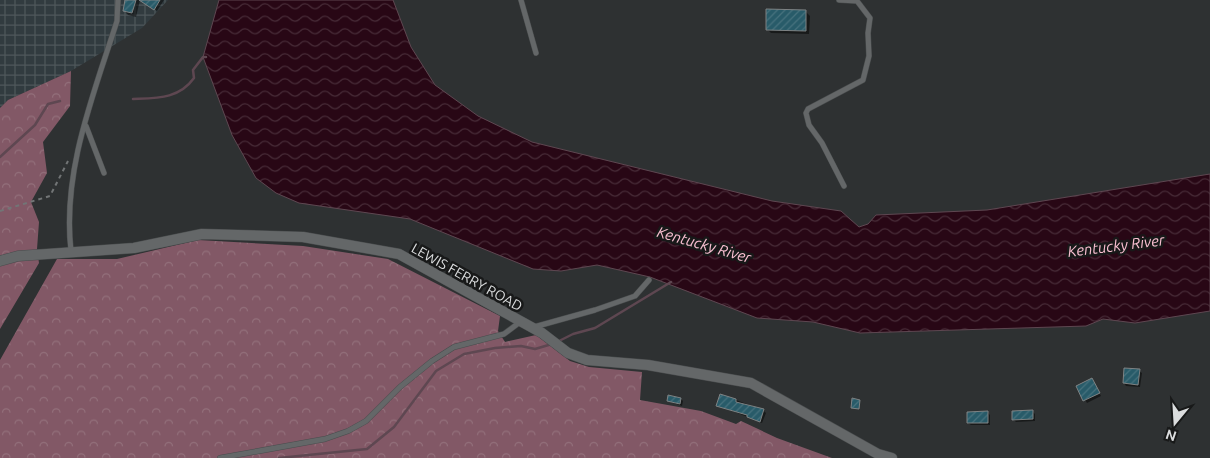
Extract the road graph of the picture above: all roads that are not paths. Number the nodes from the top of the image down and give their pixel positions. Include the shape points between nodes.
1 (118, 0) edge
2 (520, 0) edge
3 (839, 0) edge
4 (536, 53) dead end
5 (86, 125) junction
6 (104, 172) dead end
7 (844, 186) dead end
8 (72, 252) junction
9 (0, 261) edge
10 (649, 280) dead end
11 (520, 322) junction
12 (531, 328) junction
13 (220, 458) edge
14 (892, 458) edge

1 - 5 lane via 117,21
2 - 4 lane
3 - 7 lane via 856,1 870,18 869,56 863,80 806,113 809,125
5 - 6 lane
5 - 8 lane via 70,187 68,223
8 - 9 street, LEWIS FERRY ROAD via 18,256
8 - 11 street, LEWIS FERRY ROAD via 134,248 202,234 303,237 398,254
10 - 12 lane via 636,296
11 - 12 street, LEWIS FERRY ROAD
11 - 13 lane via 504,334 454,347 432,360 366,422 348,431 325,439
12 - 14 street, LEWIS FERRY ROAD via 568,353 587,360 648,365 750,383 878,454

